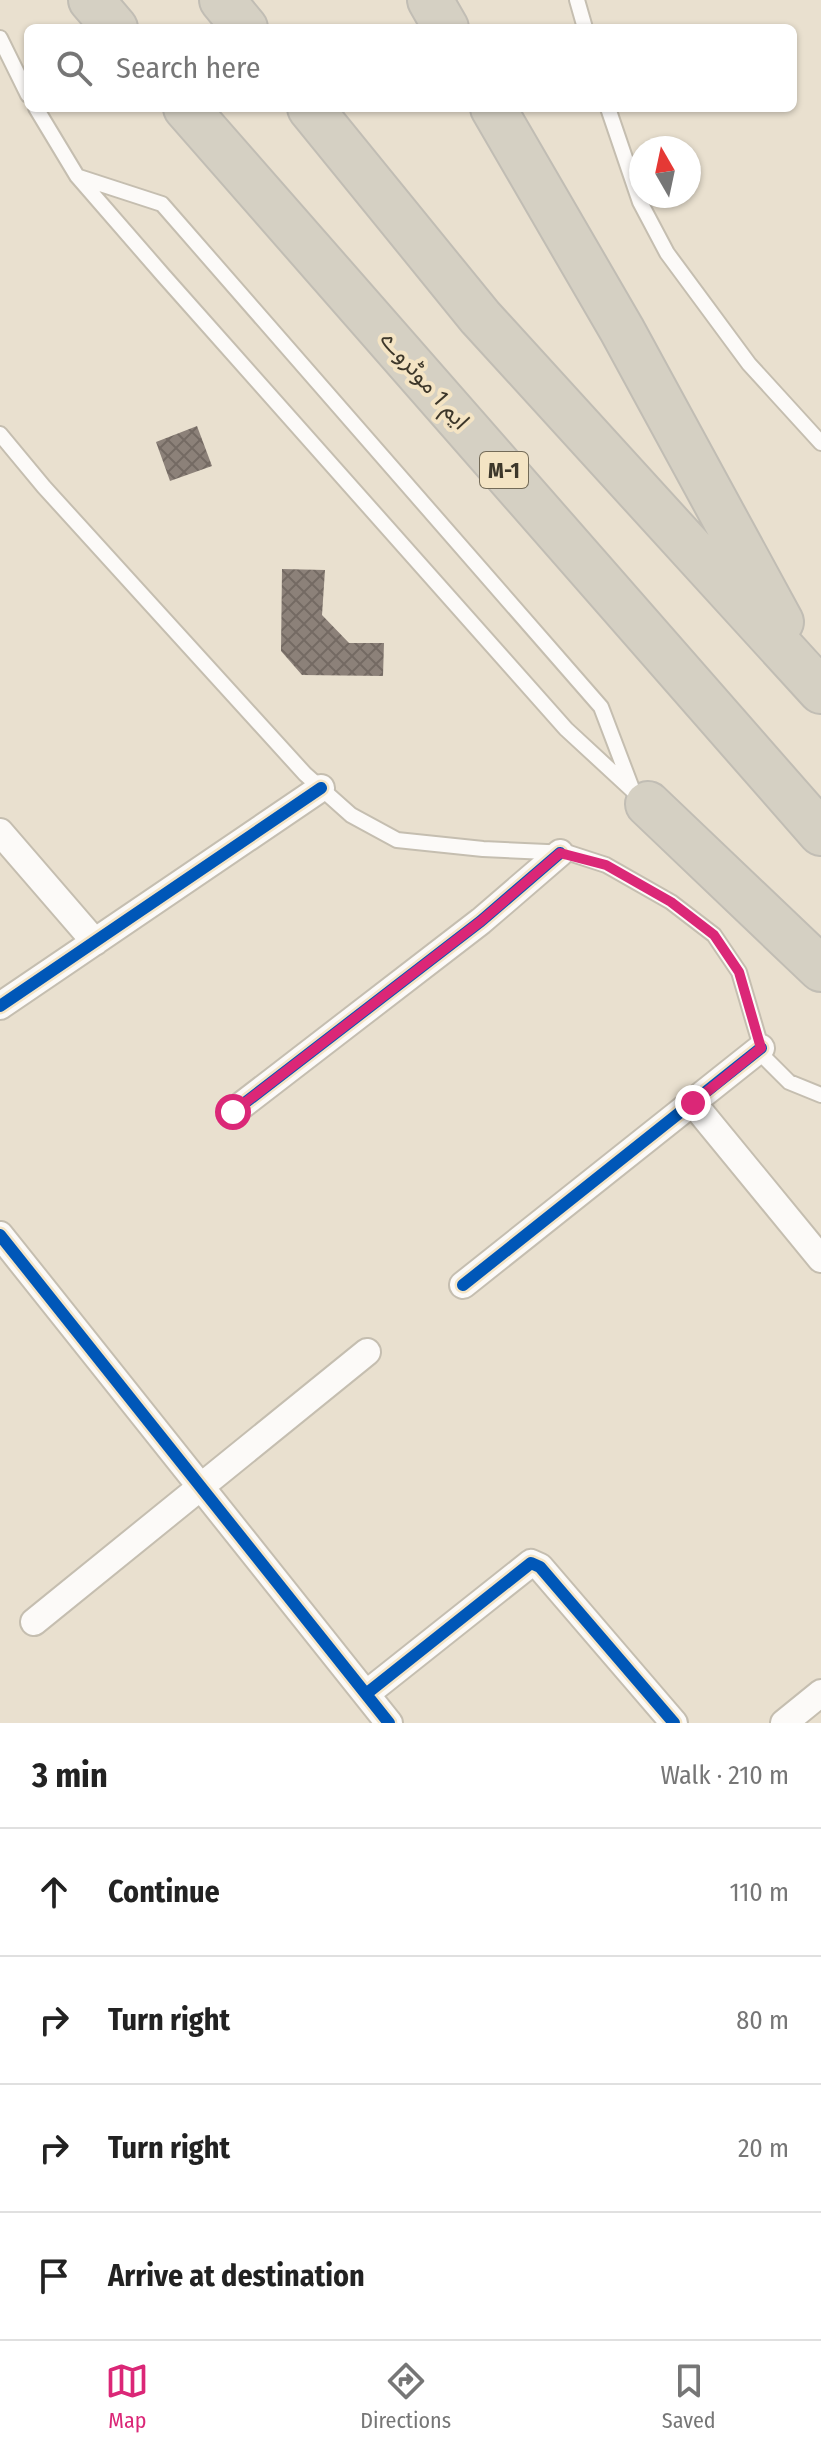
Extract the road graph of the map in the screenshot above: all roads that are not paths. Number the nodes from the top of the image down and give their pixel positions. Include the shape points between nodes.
1 (91, 0) edge
2 (222, 0) edge
3 (430, 0) edge
4 (577, 0) edge
5 (112, 24) edge
6 (242, 24) edge
7 (444, 24) edge
8 (584, 24) edge
9 (0, 38) edge
10 (24, 87) edge
11 (38, 112) edge
12 (190, 112) edge
13 (313, 112) edge
14 (495, 112) edge
15 (609, 112) edge
16 (77, 176) junction
17 (0, 434) edge
18 (821, 443) edge
19 (817, 686) edge
20 (321, 788) junction
21 (640, 797) junction
22 (0, 832) edge
23 (821, 833) edge
24 (560, 853) junction
25 (95, 942) junction
26 (821, 969) edge
27 (0, 1006) edge
28 (761, 1048) junction
29 (821, 1095) edge
30 (693, 1103) junction
31 (233, 1112) dead end
32 (0, 1235) edge
33 (821, 1259) edge
34 (463, 1285) dead end
35 (367, 1352) dead end
36 (200, 1487) junction
37 (34, 1622) dead end
38 (821, 1693) edge
39 (366, 1694) junction
40 (389, 1723) edge
41 (674, 1723) edge
42 (784, 1723) edge

1 - 5 highway
2 - 6 highway
3 - 7 highway
4 - 8 lane
9 - 10 lane
11 - 16 lane
12 - 23 highway, ایم 1 موٹروے / M-1
13 - 19 highway via 480,317
14 - 19 highway
15 - 18 lane via 640,202 667,253 749,364
16 - 21 lane via 566,729
16 - 21 lane via 162,204 601,707
17 - 20 lane
20 - 24 lane via 351,815 397,840
20 - 25 street
21 - 26 highway
22 - 25 street
24 - 28 lane via 606,865 671,902 714,935 739,972
24 - 31 street via 481,921
25 - 27 street
28 - 29 lane via 789,1082
28 - 30 street
30 - 33 street
30 - 34 street
32 - 36 street
35 - 36 street
36 - 37 street
36 - 39 street
38 - 42 street
39 - 40 street
39 - 41 street via 531,1563 540,1567

